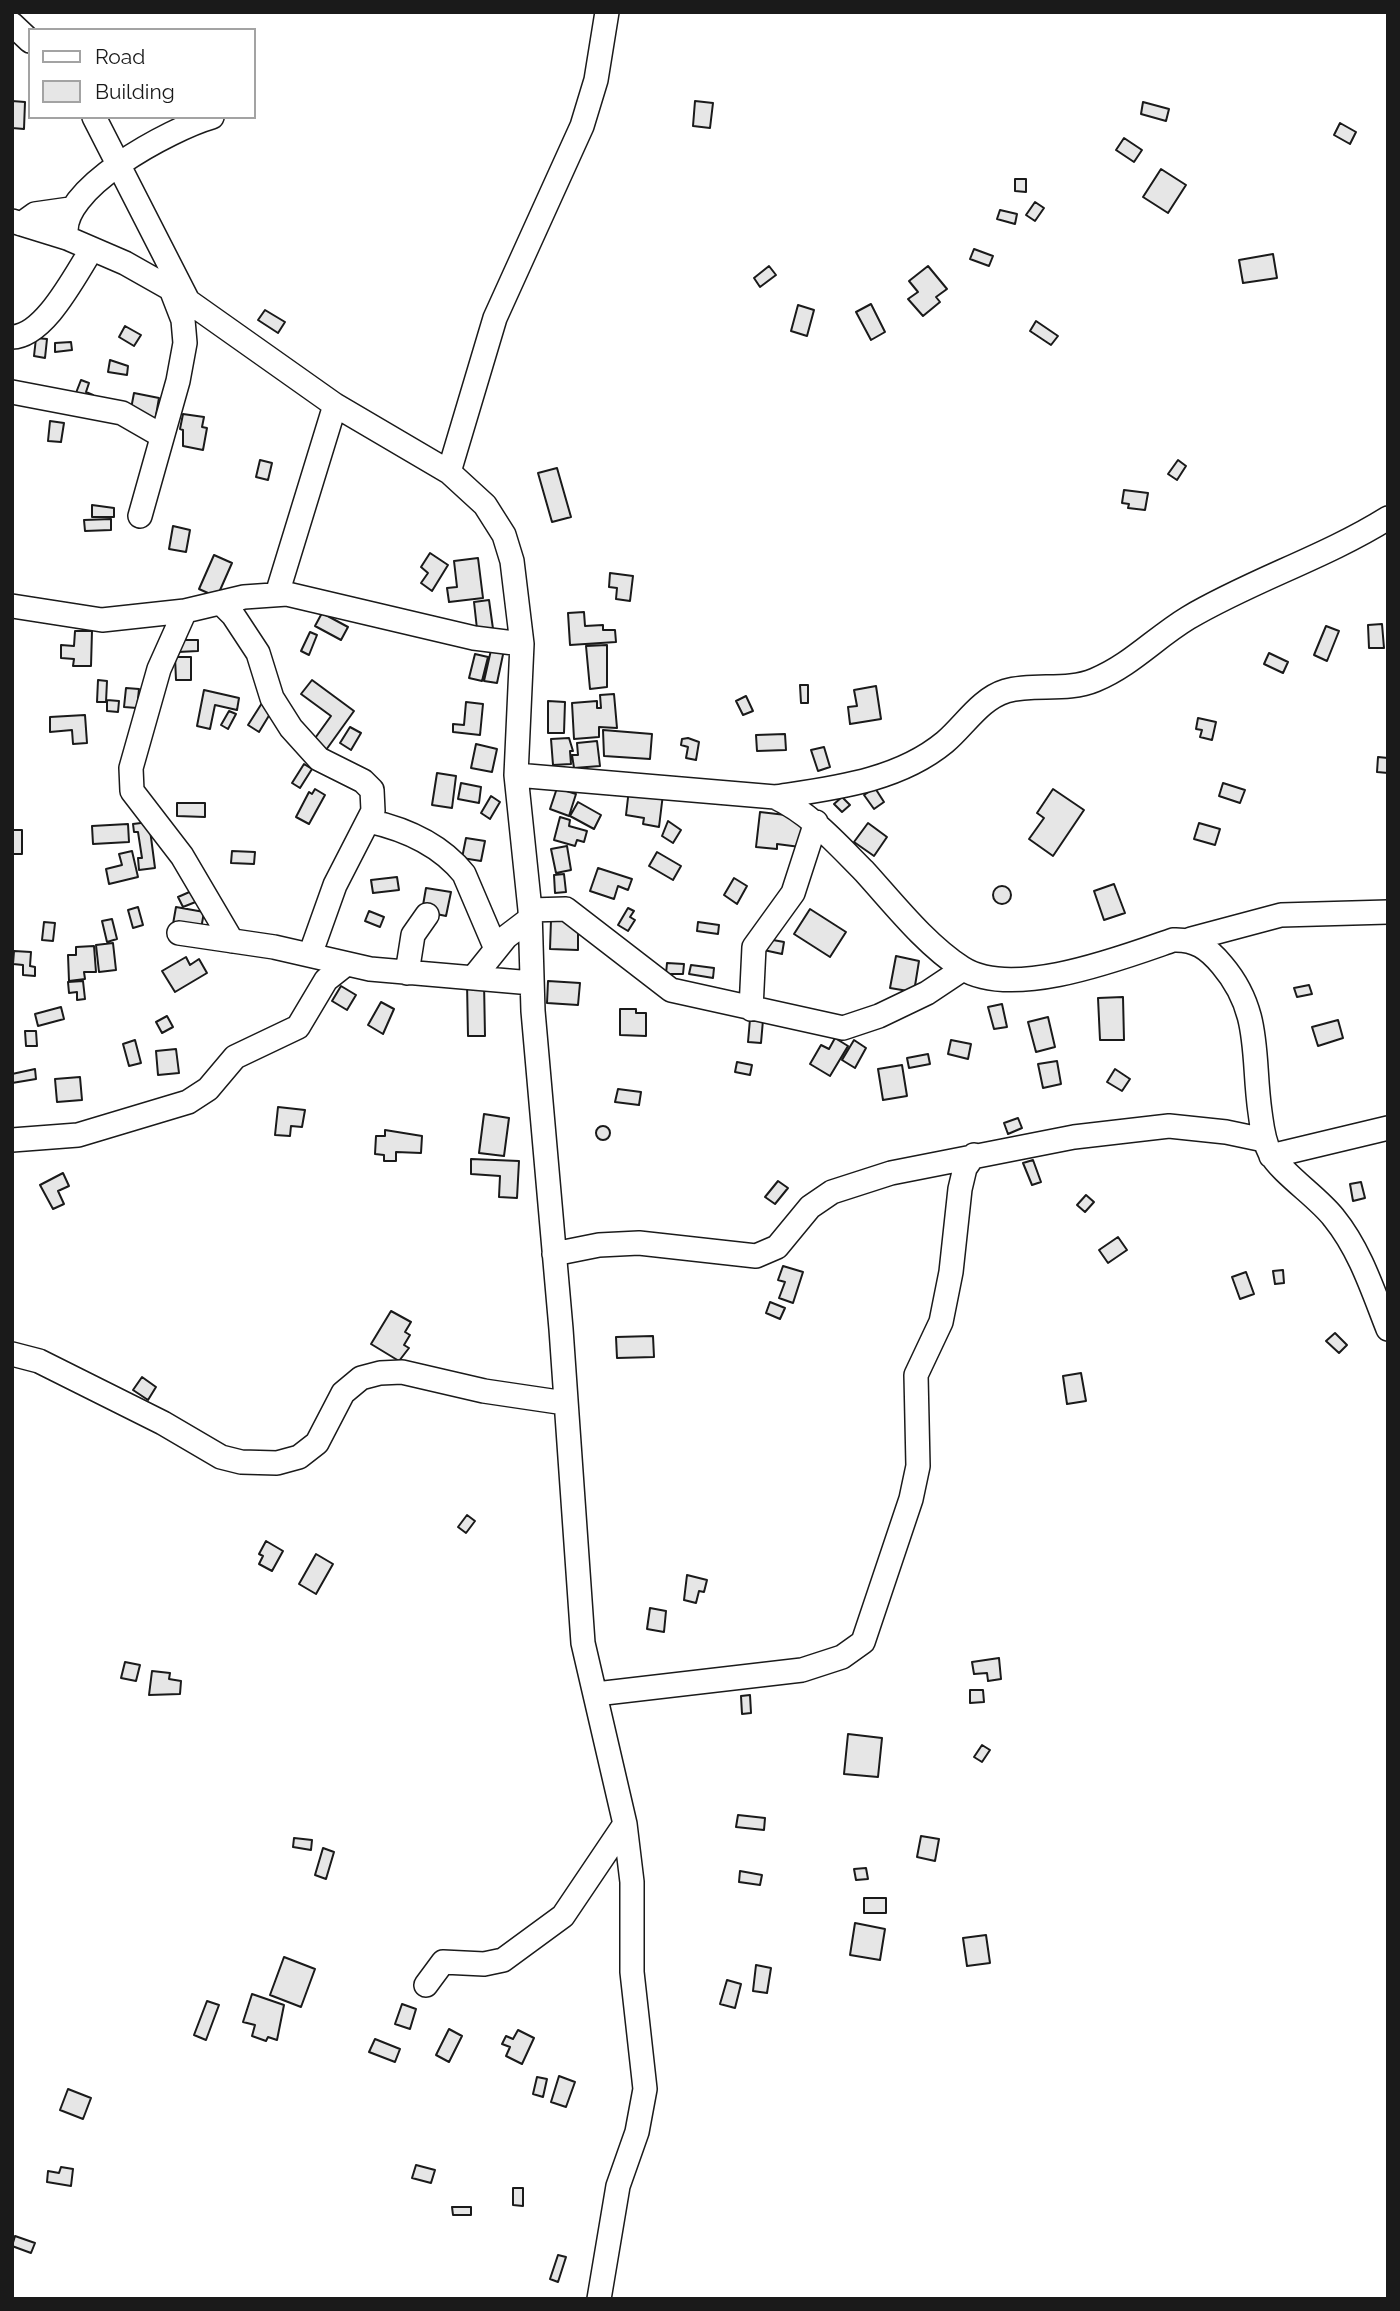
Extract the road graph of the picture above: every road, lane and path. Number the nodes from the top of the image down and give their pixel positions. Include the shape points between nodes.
1 (607, 12) edge
2 (12, 24) edge
3 (28, 39) edge
4 (95, 119) edge
5 (207, 119) edge
6 (120, 165) junction
7 (70, 209) junction
8 (17, 223) edge
9 (68, 238) junction
10 (92, 249) junction
11 (179, 294) junction
12 (12, 337) edge
13 (12, 392) edge
14 (335, 405) junction
15 (162, 436) junction
16 (449, 472) junction
17 (140, 516) dead end
18 (1388, 518) edge
19 (277, 594) junction
20 (220, 603) junction
21 (12, 606) edge
22 (185, 611) junction
23 (523, 644) junction
24 (516, 775) junction
25 (775, 797) junction
26 (369, 821) junction
27 (816, 822) junction
28 (1388, 912) edge
29 (531, 914) junction
30 (428, 915) dead end
31 (179, 933) dead end
32 (1191, 939) junction
33 (232, 941) junction
34 (496, 949) junction
35 (310, 955) junction
36 (345, 965) junction
37 (963, 969) junction
38 (407, 973) junction
39 (473, 978) junction
40 (532, 983) junction
41 (751, 1009) junction
42 (1388, 1128) edge
43 (12, 1140) edge
44 (1268, 1148) junction
45 (974, 1155) junction
46 (554, 1254) junction
47 (1388, 1329) edge
48 (12, 1354) edge
49 (565, 1403) junction
50 (596, 1694) junction
51 (625, 1824) junction
52 (426, 1985) dead end
53 (599, 2299) edge

1 - 16 street via 596,80 582,125 495,317
2 - 3 street
4 - 6 street
5 - 6 street via 159,140
6 - 7 street via 93,184
6 - 11 street
7 - 8 street via 35,214
7 - 9 street
8 - 9 street
9 - 10 street
10 - 11 street
10 - 12 street via 44,320 30,332
11 - 14 street
11 - 15 street via 185,343
13 - 15 street via 122,413
14 - 16 street
14 - 19 street
15 - 17 street
16 - 23 street via 485,505 504,536 512,561
18 - 25 street via 1188,618 1138,657 1093,681 1006,691 916,762 838,788
19 - 20 street
19 - 23 street via 474,638
20 - 22 street
20 - 26 street via 258,653 272,698 291,728 319,759 363,780 372,790
21 - 22 street via 102,620
22 - 33 street via 159,669 131,768 132,791 182,856
23 - 24 street
24 - 25 street
24 - 29 street
25 - 27 street
26 - 34 street via 411,833 456,863
26 - 35 street via 335,885
27 - 37 street via 930,941
27 - 41 street via 793,893 754,947
28 - 32 street via 1281,915
29 - 34 street
29 - 40 street
29 - 41 street via 566,909 671,990
30 - 38 street via 413,936
31 - 33 street
32 - 37 street via 1173,940 1063,973 1025,978 990,978
32 - 44 street via 1218,959 1248,1006
33 - 35 street
34 - 39 street
35 - 36 street
36 - 38 street
36 - 43 street via 326,980 299,1027 235,1057 208,1089 188,1102 78,1135
37 - 41 street via 927,993 856,1026 844,1028
38 - 39 street
39 - 40 street
40 - 46 street
42 - 44 street
44 - 45 street via 1169,1126
44 - 47 street via 1334,1218 1358,1255
45 - 46 street via 891,1173 832,1192 810,1207 777,1247 765,1254 639,1243
45 - 50 street via 960,1189 941,1322 916,1376 918,1466 911,1499 863,1642 842,1657 802,1670
46 - 49 street
48 - 49 street via 39,1361 221,1457 241,1462 277,1464 299,1457 317,1443 343,1393 361,1378 380,1373 402,1372
49 - 50 street via 583,1643
50 - 51 street
51 - 52 street via 563,1916 503,1960 443,1962
51 - 53 street via 632,1882 632,1972 645,2089 637,2132 618,2186

